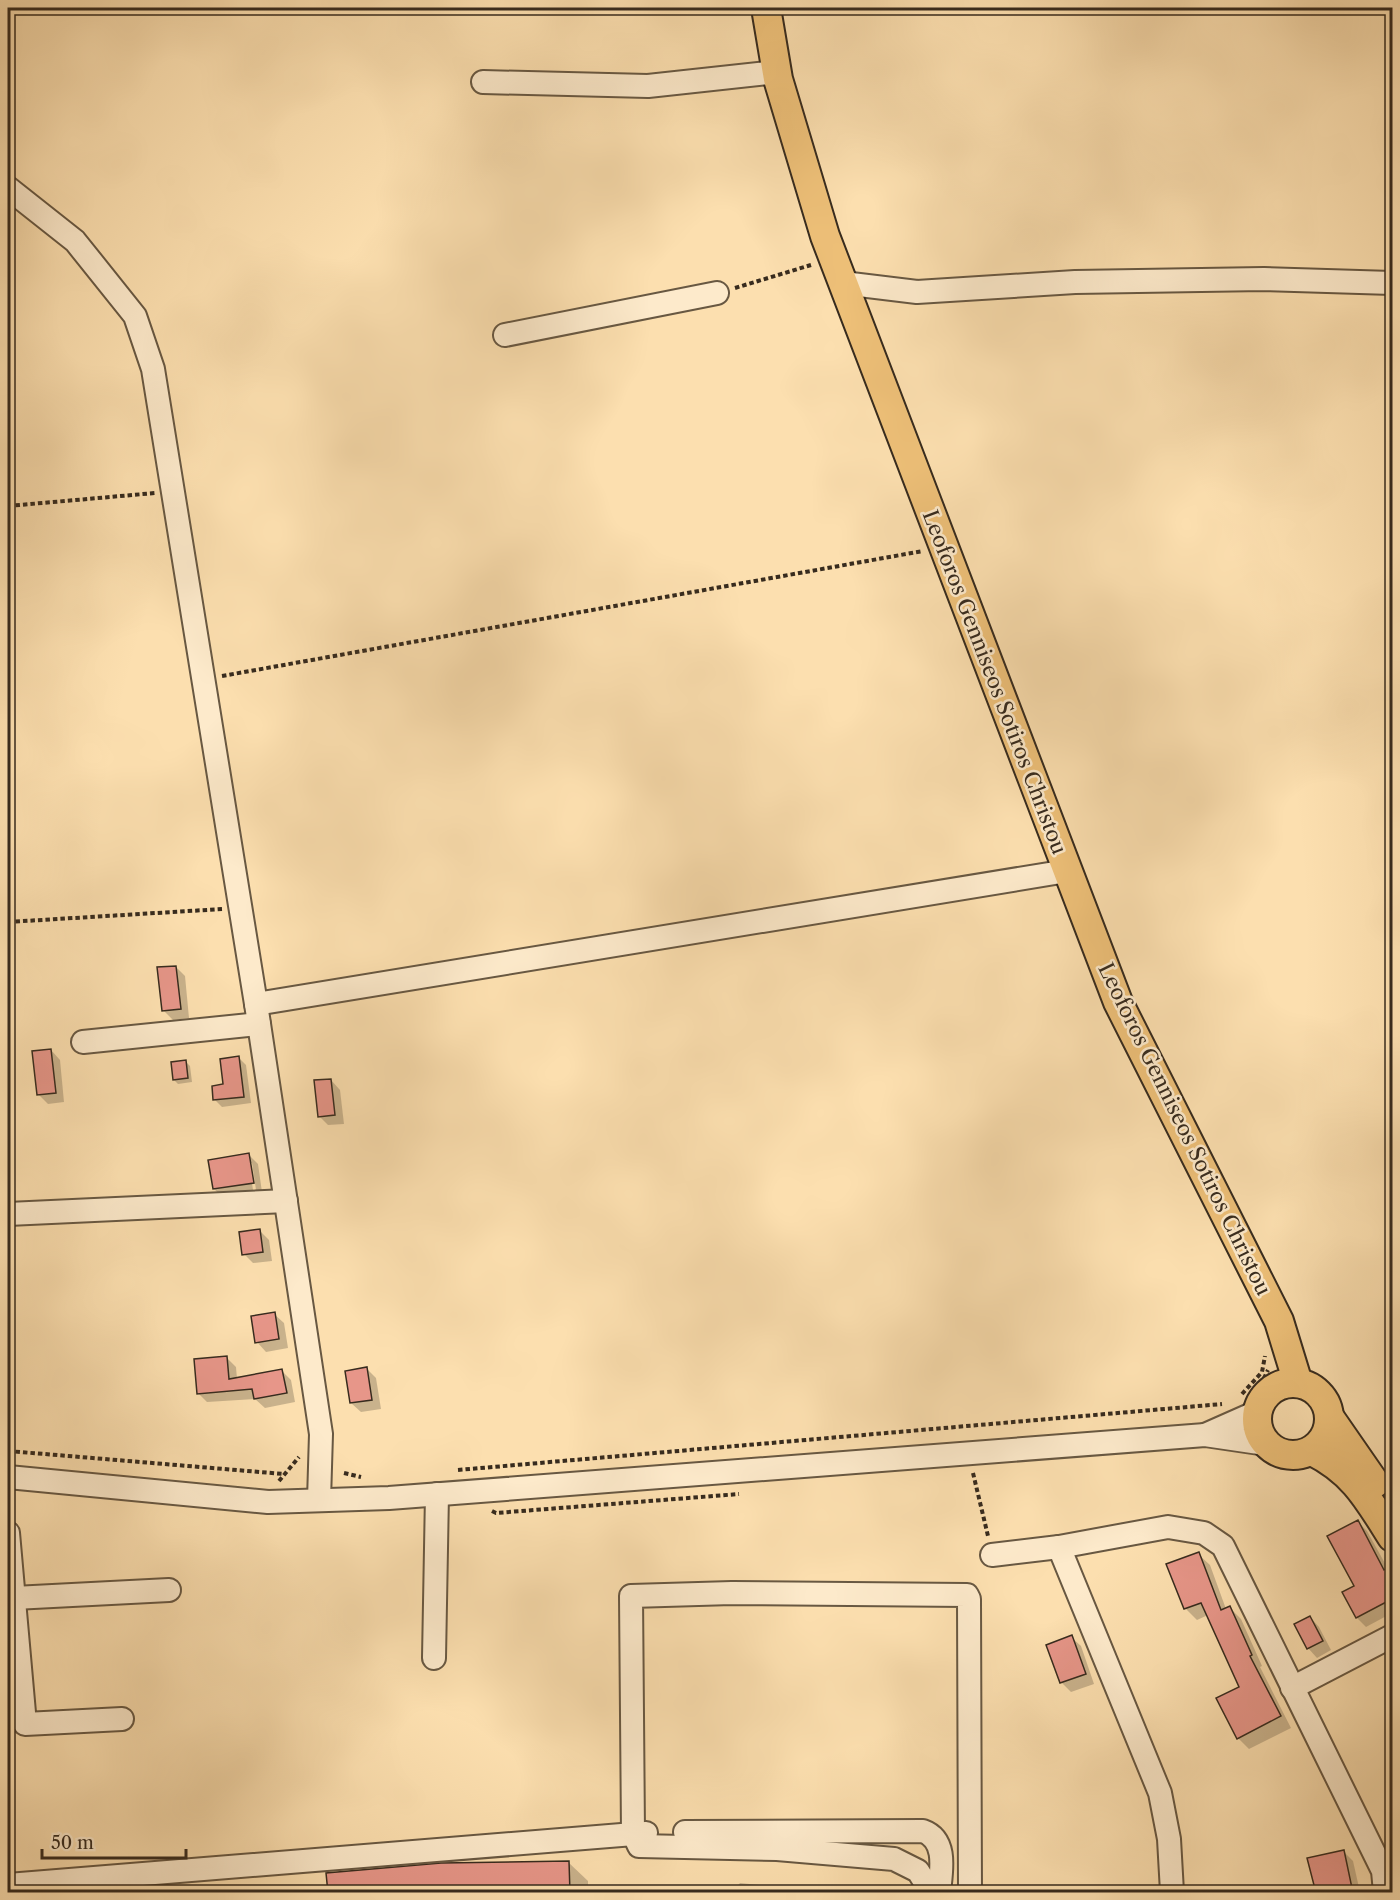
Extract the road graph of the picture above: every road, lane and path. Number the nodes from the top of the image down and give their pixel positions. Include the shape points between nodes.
1 (766, 8) edge
2 (777, 72) junction
3 (483, 82) dead end
4 (8, 188) edge
5 (838, 271) junction
6 (1392, 283) edge
7 (717, 293) joint
8 (505, 335) dead end
9 (171, 491) junction
10 (8, 506) edge
11 (944, 547) junction
12 (201, 679) junction
13 (1067, 871) junction
14 (239, 908) junction
15 (8, 922) edge
16 (257, 1014) junction
17 (83, 1042) dead end
18 (286, 1201) junction
19 (8, 1214) edge
20 (1274, 1344) junction
21 (1287, 1384) junction
22 (1228, 1403) dead end
23 (1247, 1405) junction
24 (1330, 1418) junction
25 (1205, 1435) junction
26 (8, 1450) edge
27 (1268, 1451) junction
28 (300, 1454) dead end
29 (1309, 1460) junction
30 (972, 1467) dead end
31 (448, 1471) dead end
32 (344, 1473) dead end
33 (8, 1477) edge
34 (367, 1478) dead end
35 (437, 1494) junction
36 (319, 1500) junction
37 (1392, 1507) edge
38 (8, 1533) edge
39 (1387, 1543) edge
40 (1059, 1547) junction
41 (992, 1555) joint
42 (1392, 1569) edge
43 (169, 1590) dead end
44 (14, 1598) junction
45 (1392, 1636) edge
46 (434, 1658) dead end
47 (1292, 1688) junction
48 (122, 1719) dead end
49 (633, 1833) junction
50 (8, 1885) edge
51 (931, 1893) edge
52 (939, 1893) edge
53 (970, 1893) edge
54 (1172, 1893) edge
55 (1385, 1893) edge

1 - 2 main road, Leoforos Genniseos Sotiros Christou
2 - 3 street via 648,86
2 - 5 main road, Leoforos Genniseos Sotiros Christou
4 - 9 street via 75,241 135,316 153,369
5 - 6 street via 917,292 1075,282 1264,279
5 - 7 path
5 - 11 main road, Leoforos Genniseos Sotiros Christou
7 - 8 street
9 - 10 path
9 - 12 street
11 - 12 path
11 - 13 main road, Leoforos Genniseos Sotiros Christou
12 - 14 street
13 - 16 street
13 - 20 main road, Leoforos Genniseos Sotiros Christou via 1118,1002
14 - 15 path
14 - 16 street
16 - 17 street
16 - 18 street
18 - 19 street
18 - 36 street via 321,1434
20 - 21 main road, Leoforos Genniseos Sotiros Christou
20 - 23 path via 1262,1372 1248,1391
21 - 23 main road
21 - 24 main road via 1308,1385 1324,1399
22 - 31 path
23 - 25 street
23 - 27 main road
24 - 29 main road via 1325,1437
24 - 37 main road
25 - 27 street
25 - 35 street
26 - 28 path via 285,1474
27 - 29 main road
27 - 29 path via 1285,1466
29 - 39 main road via 1335,1463 1360,1486
30 - 41 path
32 - 34 path
33 - 36 street via 268,1502
35 - 36 street
35 - 46 street
38 - 44 street
39 - 42 path
40 - 41 street
40 - 47 street via 1168,1527 1204,1533 1222,1546
40 - 54 street via 1160,1793 1169,1839
43 - 44 street
44 - 48 street via 25,1724
45 - 47 street
47 - 55 street via 1383,1871
49 - 50 street
49 - 51 street via 639,1846 777,1849 894,1859 918,1871
49 - 52 street via 923,1831 938,1844 942,1859
49 - 53 street via 631,1596 963,1594 969,1599

